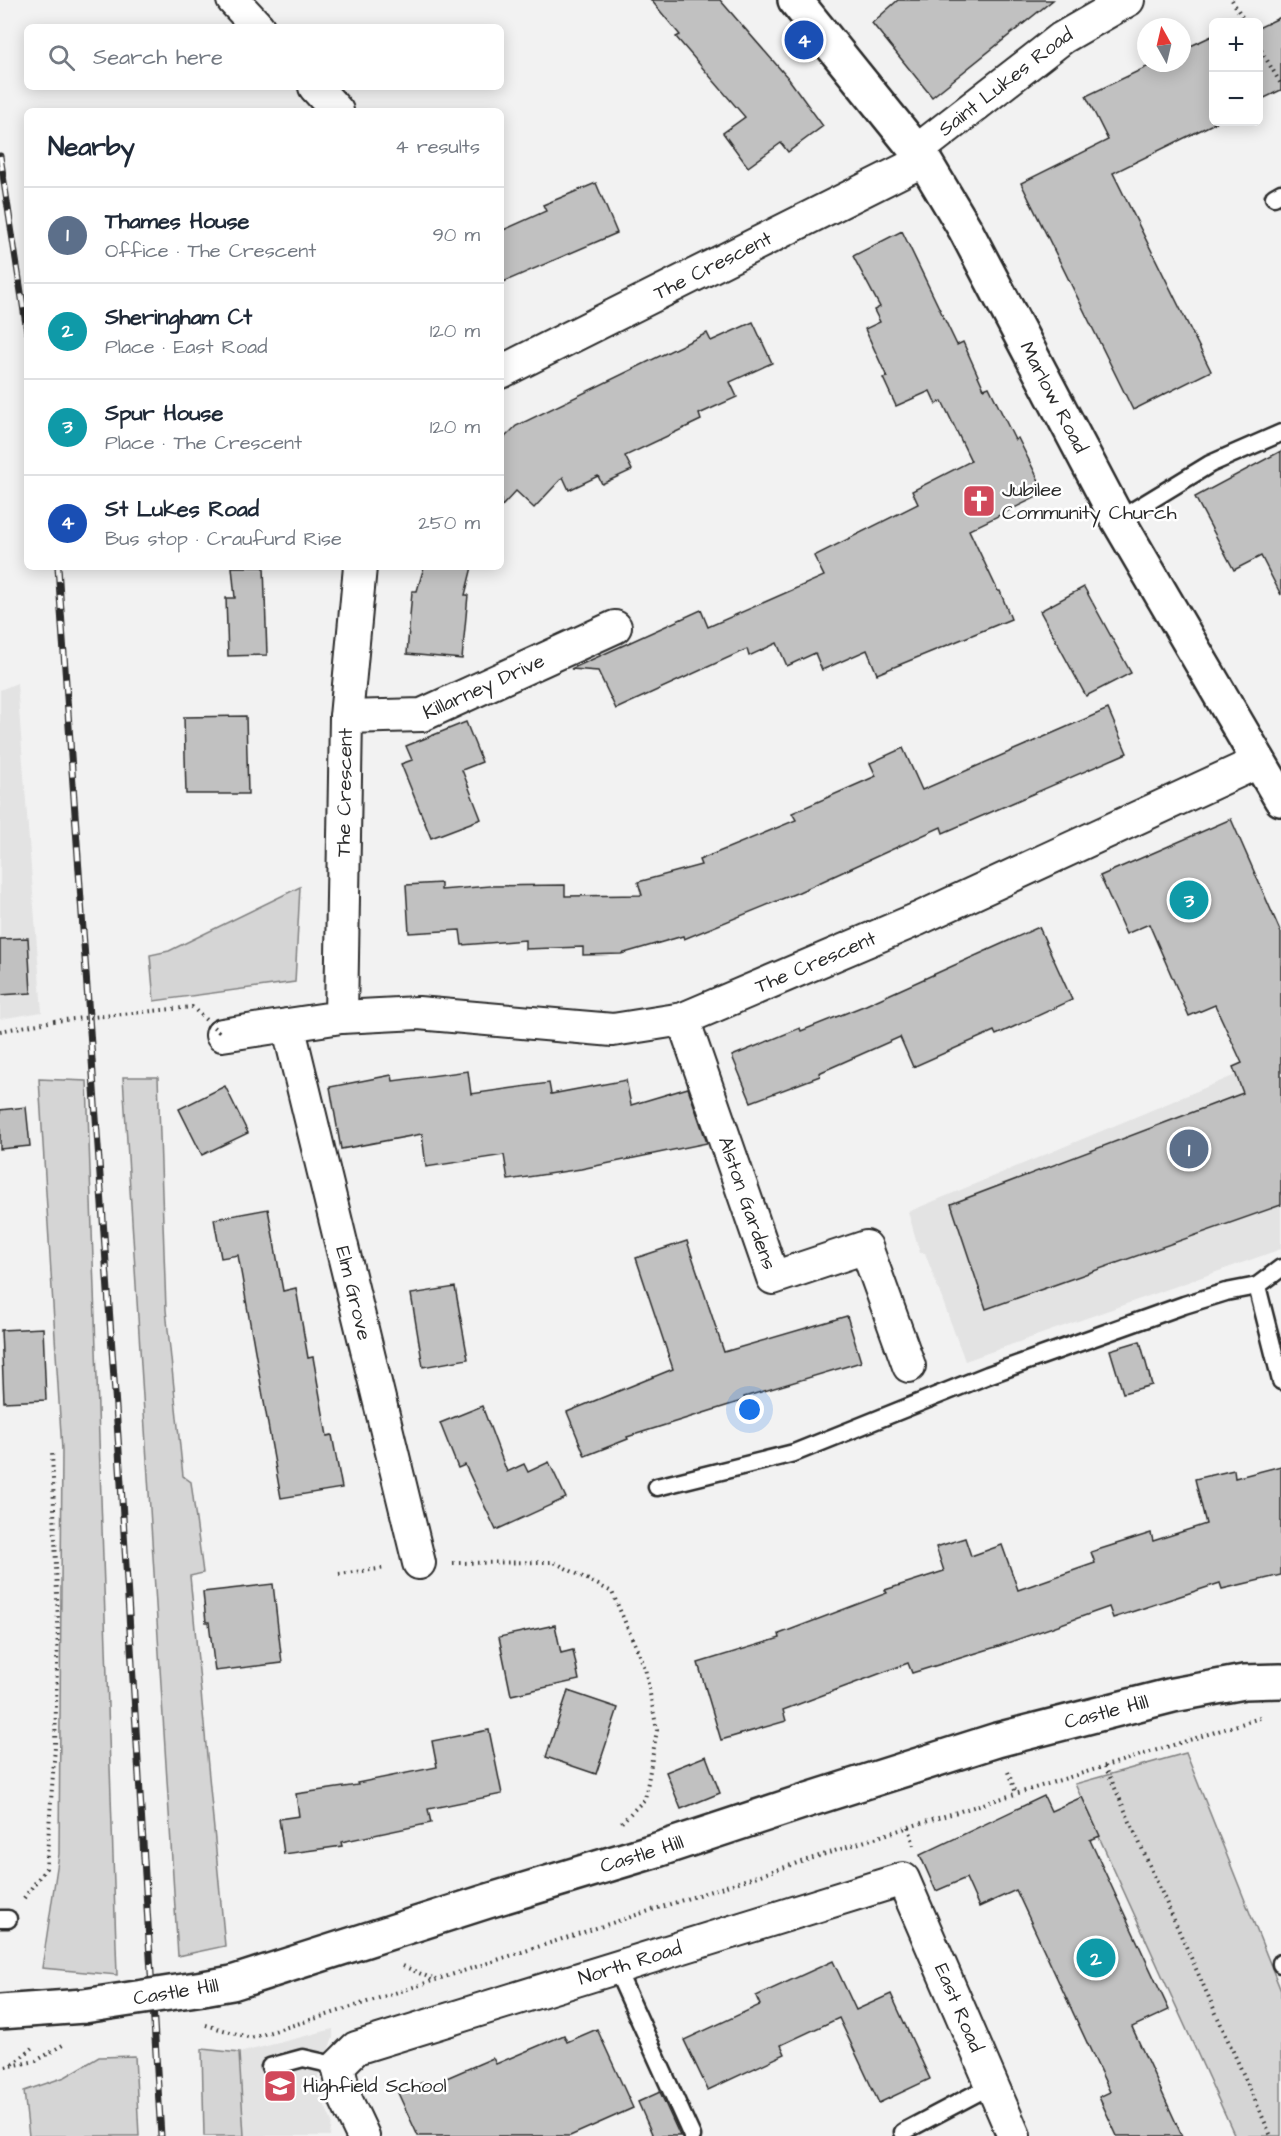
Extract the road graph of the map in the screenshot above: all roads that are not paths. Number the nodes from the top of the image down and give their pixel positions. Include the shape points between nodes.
1 (233, 0) edge
2 (795, 0) edge
3 (1128, 0) edge
4 (255, 24) edge
5 (318, 90) edge
6 (334, 108) edge
7 (921, 155) junction
8 (504, 370) edge
9 (1281, 433) edge
10 (1118, 520) junction
11 (360, 570) edge
12 (615, 627) dead end
13 (346, 717) junction
14 (1258, 762) junction
15 (1281, 799) edge
16 (342, 1017) junction
17 (683, 1019) junction
18 (288, 1024) junction
19 (222, 1035) road end
20 (1281, 1268) edge
21 (1257, 1286) junction
22 (1276, 1342) edge
23 (909, 1366) dead end
24 (1281, 1381) edge
25 (657, 1487) dead end
26 (419, 1563) road end
27 (1281, 1681) edge
28 (903, 1879) joint
29 (615, 1966) junction
30 (0, 2012) edge
31 (347, 2057) junction
32 (270, 2067) dead end
33 (992, 2085) junction
34 (903, 2132) dead end
35 (363, 2136) edge
36 (692, 2136) edge
37 (1014, 2136) edge

1 - 4 street
2 - 7 main road, Marlow Road
3 - 7 street, Saint Lukes Road via 1062,38
5 - 6 street
7 - 8 street, The Crescent
7 - 10 main road, Marlow Road via 965,230
9 - 10 lane via 1210,464
10 - 14 main road, Marlow Road
11 - 13 street, The Crescent
12 - 13 street, Killarney Drive via 422,715
13 - 16 street, The Crescent
14 - 15 main road, Marlow Road
14 - 17 street, The Crescent via 918,920
16 - 17 street, The Crescent via 418,1013 613,1030
16 - 18 street, The Crescent
17 - 23 street, Alston Gardens via 773,1278 866,1247
18 - 19 street, The Crescent
18 - 26 street, Elm Grove
20 - 21 lane
21 - 22 lane
21 - 25 lane via 1184,1305 999,1371 794,1453
22 - 24 lane
27 - 30 main road, Castle Hill, bridge via 1244,1682 1173,1695 997,1740 232,1983 84,2006
28 - 29 street, North Road
28 - 33 street, East Road
29 - 31 street, North Road
29 - 36 lane
31 - 32 lane via 303,2058
31 - 35 street via 346,2100
33 - 34 lane
33 - 37 street, East Road

